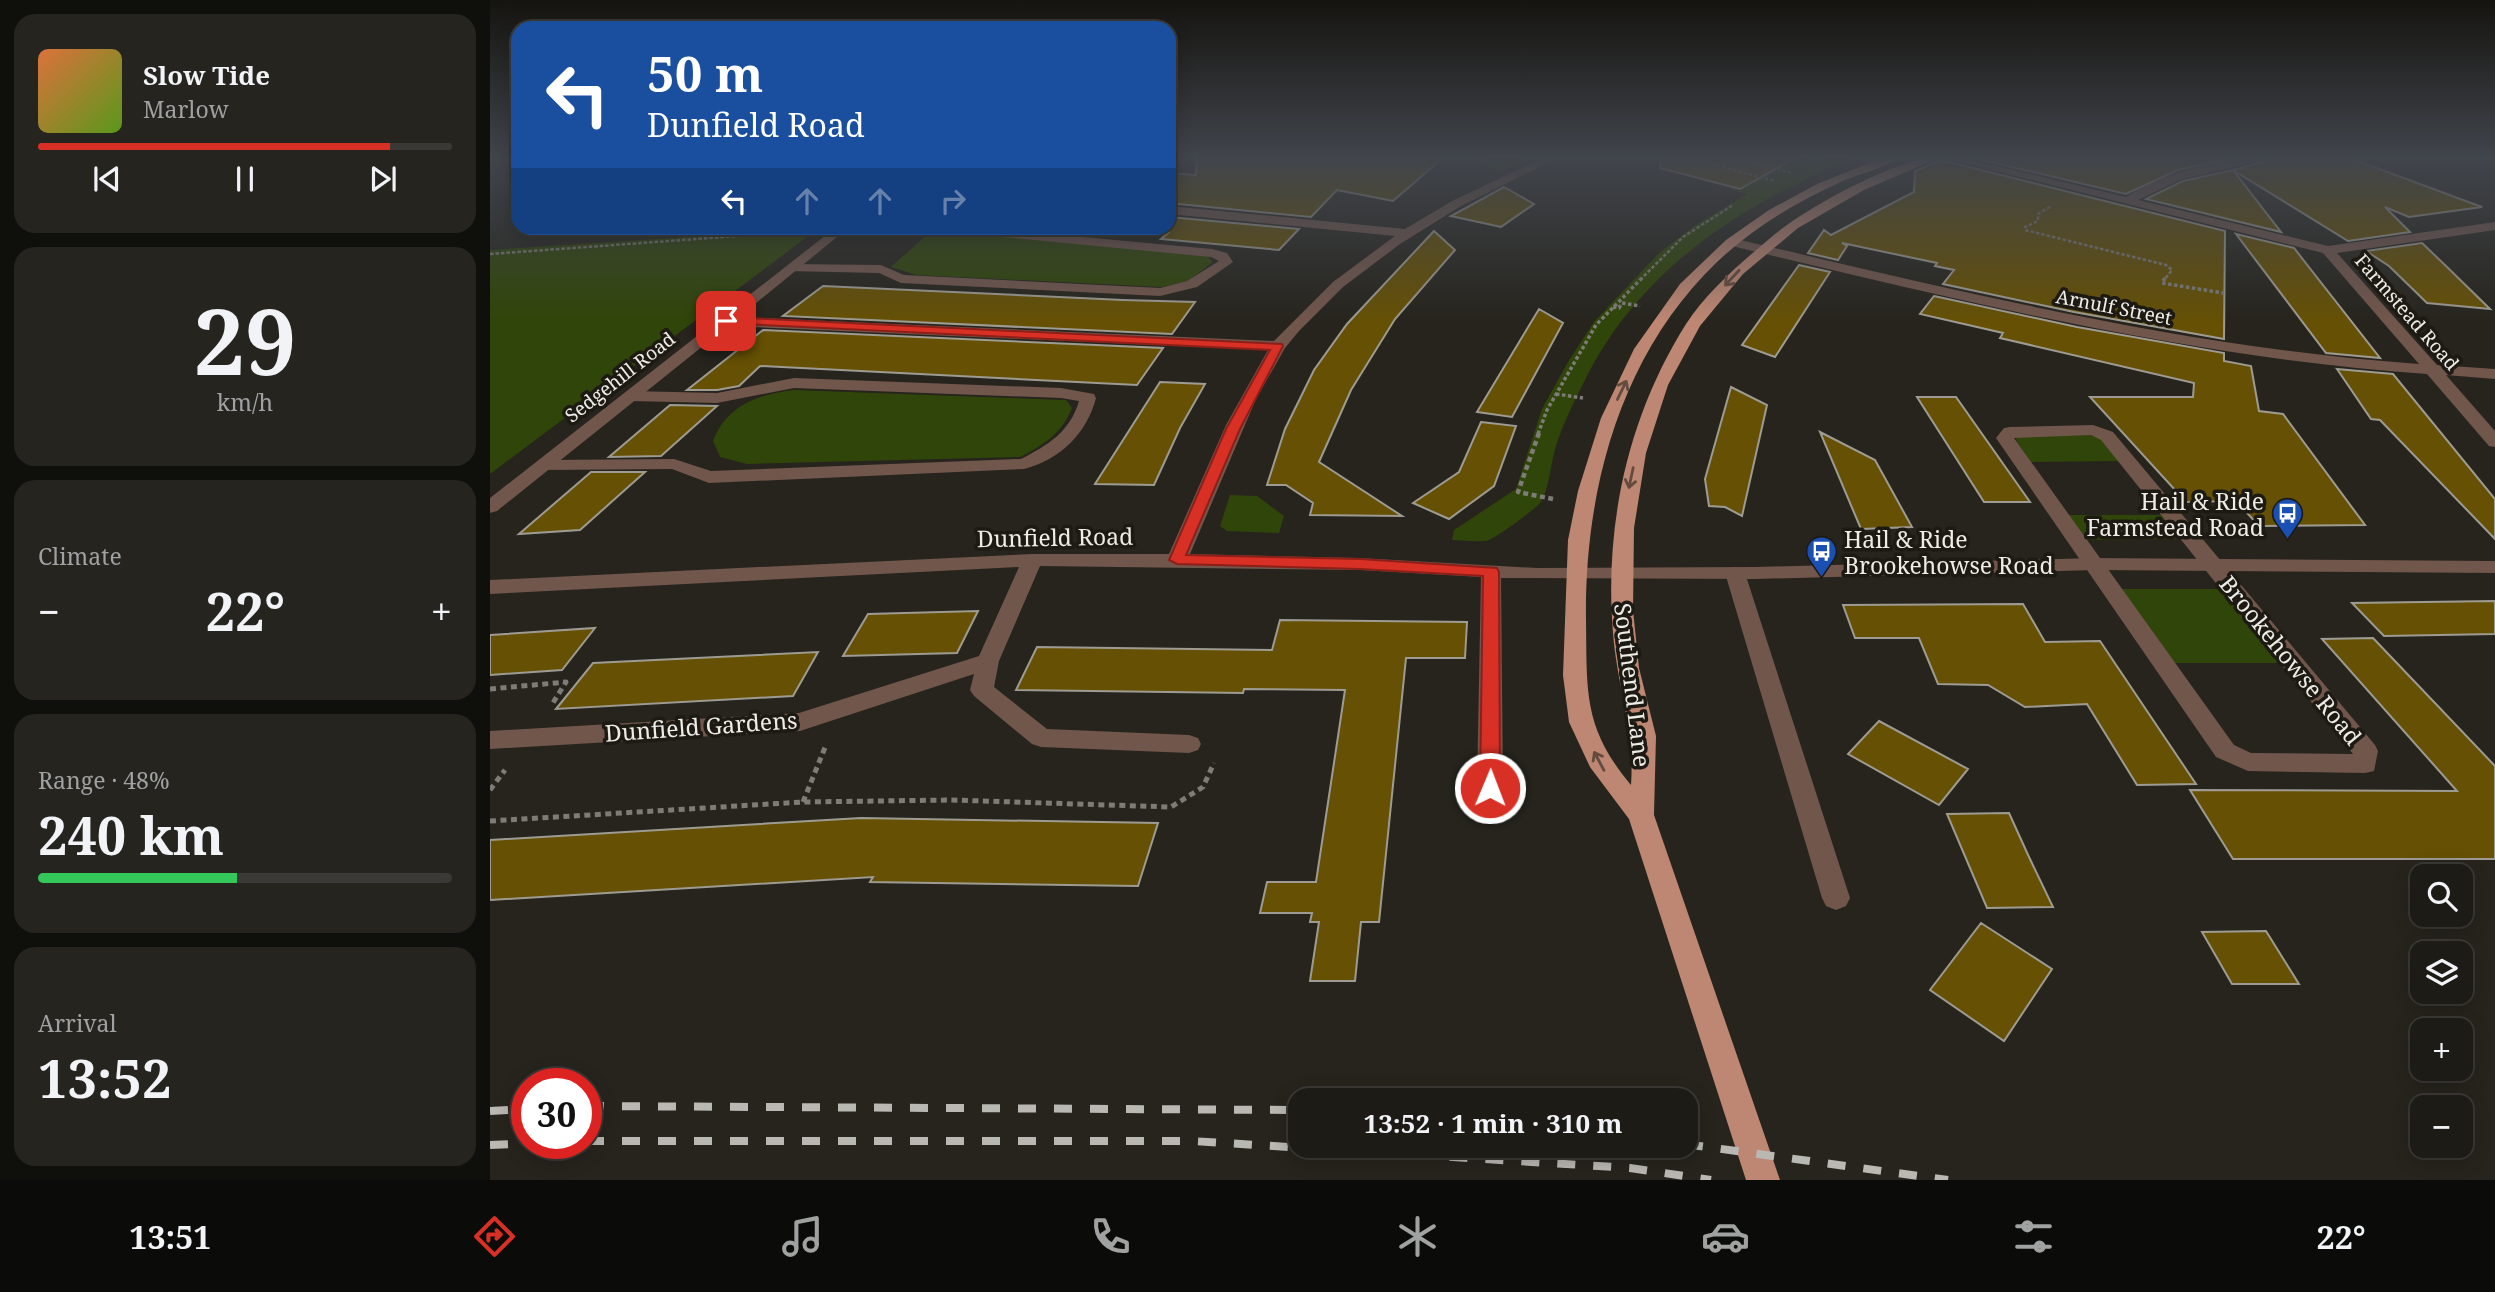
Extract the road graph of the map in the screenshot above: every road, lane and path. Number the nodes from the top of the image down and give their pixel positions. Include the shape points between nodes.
1 (1190, 212) edge
2 (1444, 212) edge
3 (1778, 212) edge
4 (1815, 212) edge
5 (2041, 212) edge
6 (2169, 212) edge
7 (2495, 226) edge
8 (1405, 233) junction
9 (757, 235) edge
10 (833, 235) edge
11 (1024, 235) edge
12 (1732, 242) junction
13 (1761, 249) junction
14 (2328, 250) junction
15 (490, 254) edge
16 (792, 268) junction
17 (2223, 292) dead end
18 (1612, 306) dead end
19 (1642, 307) dead end
20 (726, 321) junction
21 (1278, 346) junction
22 (2431, 370) junction
23 (2495, 374) edge
24 (1556, 394) dead end
25 (630, 396) junction
26 (1583, 398) dead end
27 (2495, 442) edge
28 (543, 464) junction
29 (1518, 492) dead end
30 (1553, 499) dead end
31 (490, 507) edge
32 (1032, 560) junction
33 (1177, 560) junction
34 (2213, 563) junction
35 (2094, 564) junction
36 (2495, 567) edge
37 (1491, 572) junction
38 (1575, 573) junction
39 (1621, 573) junction
40 (1735, 573) junction
41 (490, 587) edge
42 (988, 662) junction
43 (490, 689) edge
44 (825, 713) junction
45 (531, 736) junction
46 (490, 740) edge
47 (1189, 744) joint
48 (1490, 788) dead end
49 (803, 802) junction
50 (1641, 815) junction
51 (490, 821) edge
52 (1836, 898) dead end
53 (1763, 1180) edge

1 - 8 street
2 - 8 street
3 - 12 main road, Southend Lane
4 - 13 main road, Southend Lane
5 - 17 path via 2038,221 2025,230 2166,265 2172,270 2162,283
6 - 14 street, Farmstead Road
7 - 14 street
8 - 21 street via 1334,287
9 - 15 path
10 - 16 street, Sedgehill Road
11 - 16 street via 1212,253 1226,262 1192,284 1160,292 901,279 881,269
12 - 13 street, Arnulf Street
38 -> 12 main road, Southend Lane via 1589,484 1619,396 1673,303
13 - 22 street, Arnulf Street via 2149,334
13 -> 39 main road, Southend Lane via 1697,318 1656,392 1629,489
14 - 22 street, Farmstead Road
16 - 20 street, Sedgehill Road
18 - 19 path
20 - 21 street
20 - 25 street, Sedgehill Road
21 - 33 street via 1233,429
22 - 23 street, Arnulf Street
22 - 27 street, Farmstead Road
24 - 26 path
25 - 28 street, Sedgehill Road
25 - 28 street via 717,398 794,383 1061,393 1088,398 1084,416 1062,445 1024,464 709,477 674,464
28 - 31 street, Sedgehill Road
29 - 30 path
32 - 33 street, Dunfield Road
32 - 41 street, Dunfield Road
32 - 42 street
33 - 37 street, Dunfield Road
34 - 35 street, Brookehowse Road
34 - 35 street, Brookehowse Road via 2107,436 2093,430 2010,432 2005,438
34 - 35 street, Brookehowse Road via 2366,751 2365,764 2249,762 2225,751
34 - 36 street, Brookehowse Road
35 - 40 street, Brookehowse Road
37 - 38 street, Dunfield Road
37 - 48 street
38 - 39 street, Dunfield Road
50 -> 38 main road, Southend Lane via 1600,767 1581,722 1574,666
39 - 40 street, Brookehowse Road
39 - 50 main road, Southend Lane via 1628,667 1642,723 1646,764
40 - 52 street
42 - 44 street, Dunfield Gardens
42 - 47 street via 982,690 1041,738
43 - 45 path via 566,682
44 - 45 street, Dunfield Gardens via 800,722
44 - 49 path via 828,738
45 - 46 street, Dunfield Gardens
47 - 49 path via 1221,748 1203,787 1171,807 951,800
49 - 51 path
50 - 53 main road, Southend Lane

